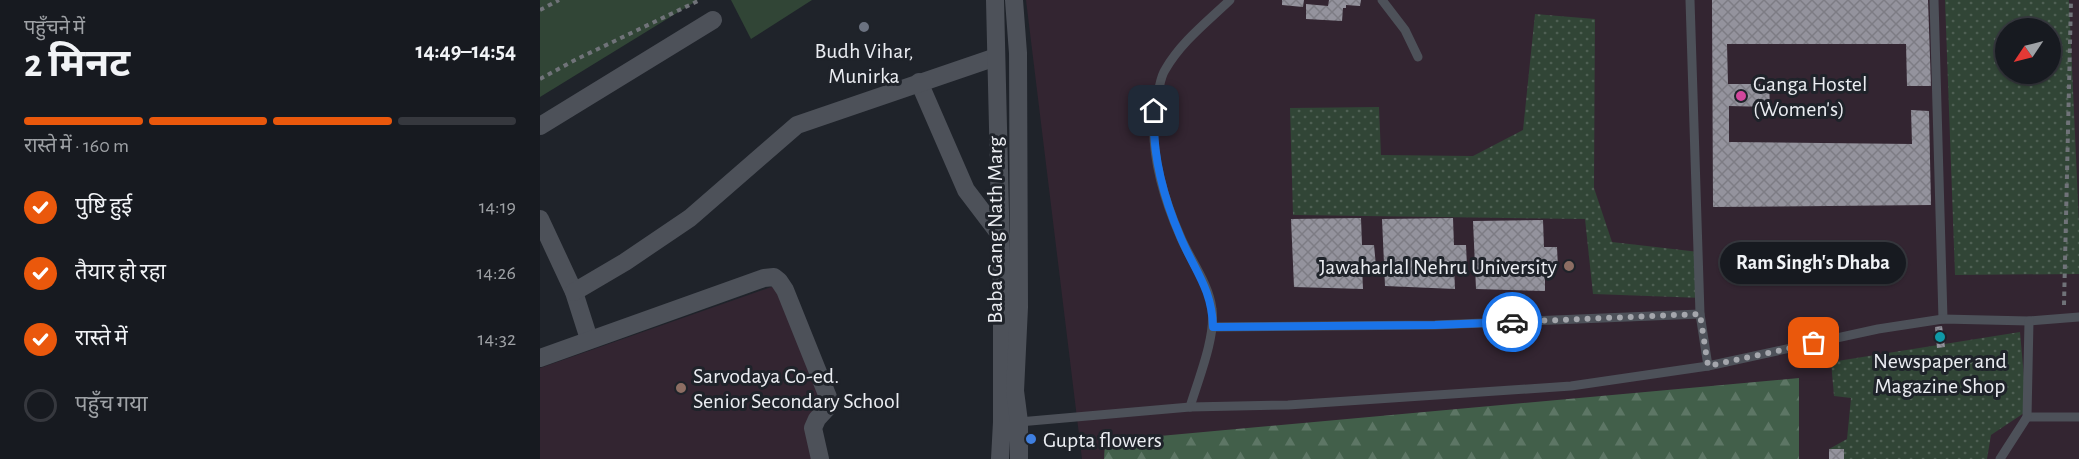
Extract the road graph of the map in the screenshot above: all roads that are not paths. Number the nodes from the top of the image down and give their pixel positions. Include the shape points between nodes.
1 (995, 0) edge
2 (1014, 0) edge
3 (1230, 0) edge
4 (1382, 0) edge
5 (1690, 0) edge
6 (1934, 0) edge
7 (713, 20) dead end
8 (996, 57) junction
9 (1418, 57) dead end
10 (919, 82) junction
11 (540, 126) edge
12 (540, 219) edge
13 (1001, 236) junction
14 (574, 292) junction
15 (1700, 314) junction
16 (2079, 317) edge
17 (1943, 319) junction
18 (2029, 321) junction
19 (1213, 327) junction
20 (589, 339) junction
21 (540, 358) edge
22 (1708, 366) junction
23 (1190, 407) junction
24 (2027, 417) junction
25 (2079, 417) edge
26 (1011, 422) junction
27 (820, 459) edge
28 (1000, 459) edge
29 (1019, 459) edge
30 (2000, 459) edge

1 - 8 street, Baba Gang Nath Marg
2 - 26 street, Baba Gang Nath Marg via 1018,53 1019,284
3 - 19 lane via 1174,55 1163,73 1154,111 1153,136 1166,199 1180,238 1208,292
4 - 9 lane via 1405,30
5 - 15 lane
6 - 17 lane
7 - 11 street
8 - 10 street
8 - 13 street, Baba Gang Nath Marg
10 - 13 street via 966,190
10 - 14 street via 797,125 690,218
12 - 14 street
13 - 26 street, Baba Gang Nath Marg
14 - 20 street
15 - 19 lane via 1435,325
15 - 22 lane
16 - 18 lane
17 - 18 lane
17 - 22 lane
18 - 24 lane
19 - 23 lane
20 - 21 street
20 - 27 street via 774,277 785,290 828,397 828,408 813,428
22 - 23 lane via 1560,387 1288,405
23 - 26 lane
24 - 25 lane
24 - 30 lane
26 - 28 street, Baba Gang Nath Marg
26 - 29 street, Baba Gang Nath Marg

